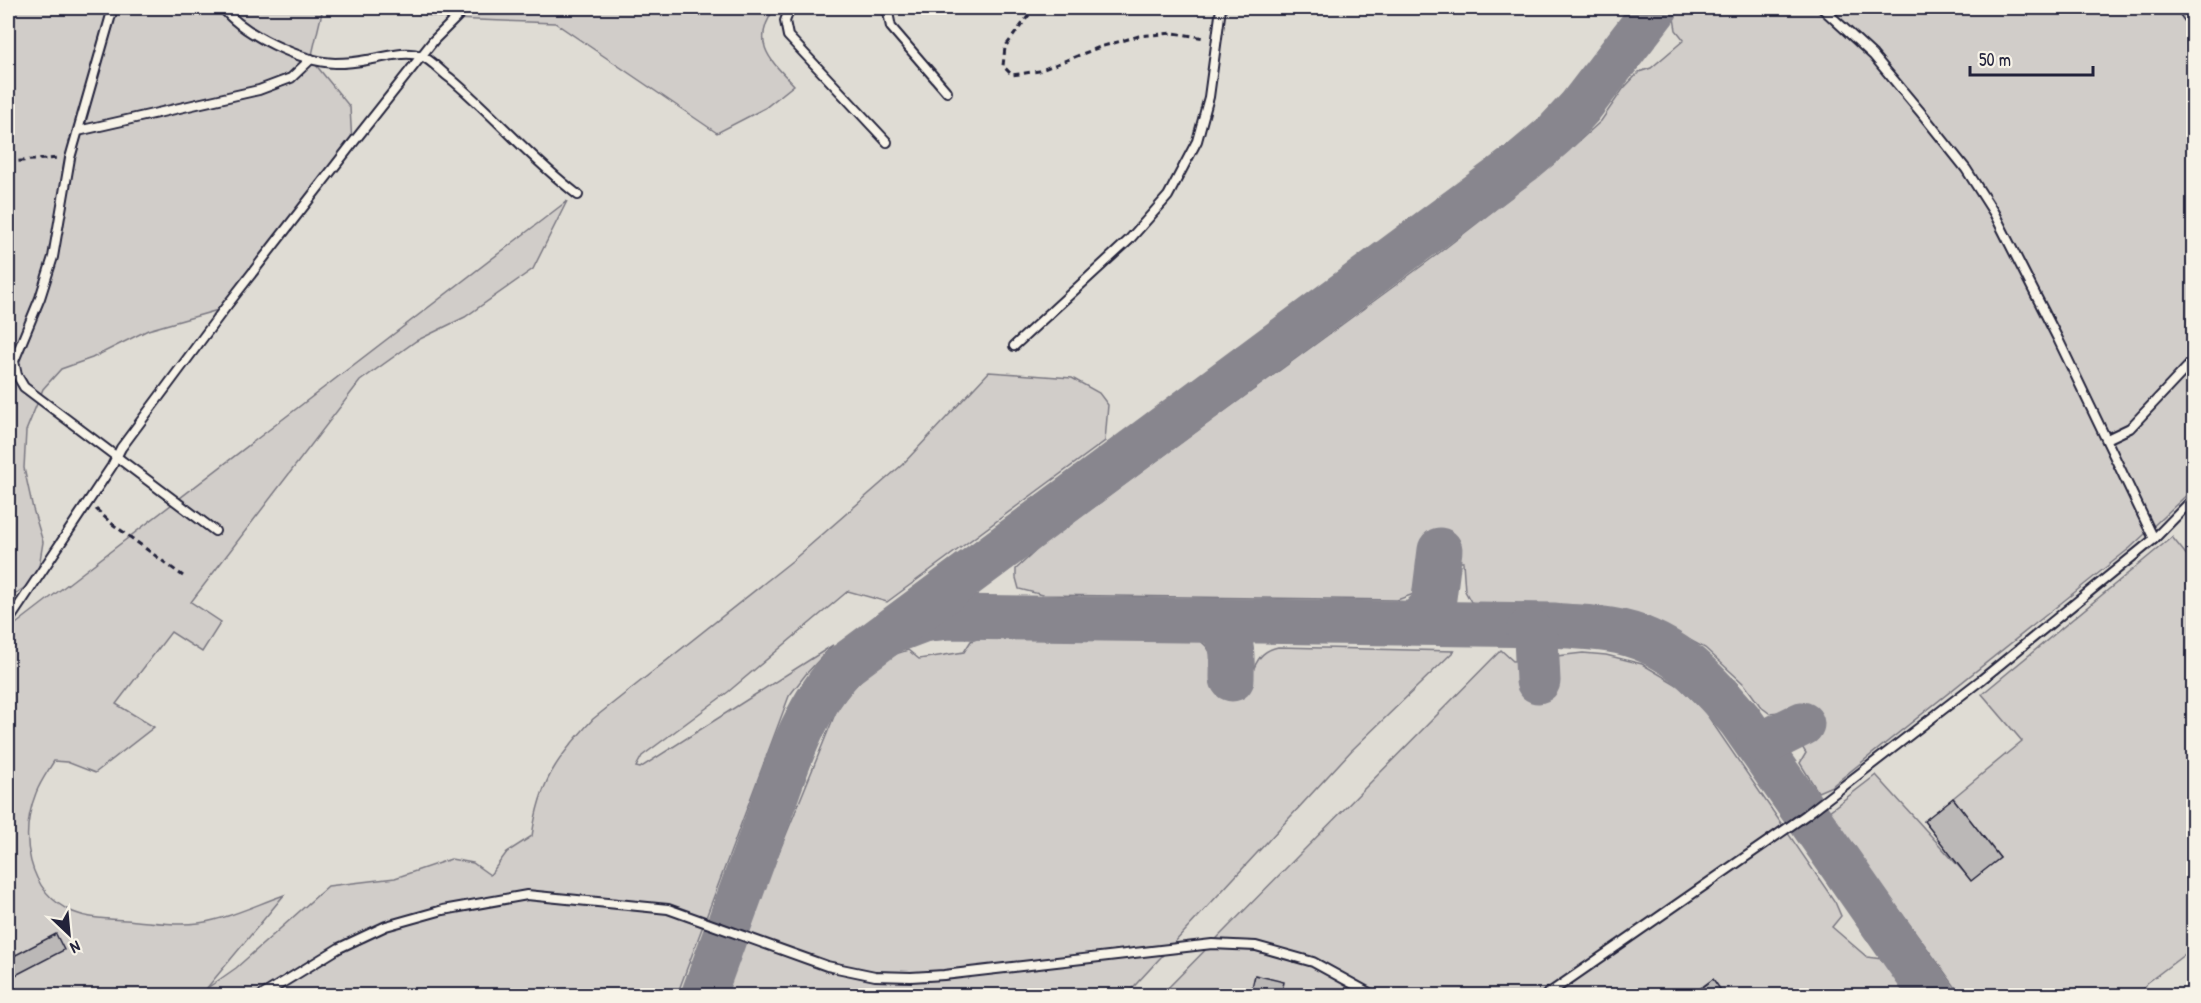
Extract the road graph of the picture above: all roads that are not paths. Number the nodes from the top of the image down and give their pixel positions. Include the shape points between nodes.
1 (112, 8) edge
2 (223, 8) edge
3 (466, 8) edge
4 (790, 8) edge
5 (887, 8) edge
6 (1221, 8) edge
7 (1822, 8) edge
8 (422, 56) junction
9 (311, 59) junction
10 (947, 92) dead end
11 (78, 130) junction
12 (887, 142) dead end
13 (578, 195) dead end
14 (1014, 346) dead end
15 (2193, 360) edge
16 (16, 370) junction
17 (8, 375) edge
18 (2107, 439) junction
19 (117, 455) junction
20 (2193, 498) edge
21 (215, 531) dead end
22 (2154, 539) junction
23 (8, 622) edge
24 (261, 996) edge
25 (1375, 996) edge
26 (1545, 996) edge

1 - 11 lane
2 - 9 lane via 261,40
3 - 8 lane
4 - 12 lane via 785,21 788,36
5 - 10 lane via 891,27
6 - 14 lane via 1209,97 1197,141 1168,196 1129,240
7 - 18 lane via 1873,55 1966,169 1994,213
8 - 9 lane via 334,63
8 - 13 lane
8 - 19 lane via 225,308
9 - 11 lane via 291,78 259,90
11 - 16 lane via 52,257 14,361
15 - 18 lane via 2130,428
16 - 17 lane
16 - 19 lane via 24,387
18 - 22 lane
19 - 21 lane
19 - 23 lane
20 - 22 lane
22 - 26 lane via 1981,680 1806,814
24 - 25 lane via 339,948 386,926 443,910 527,895 668,909 827,966 875,976 944,975 1212,944 1245,945 1313,962

